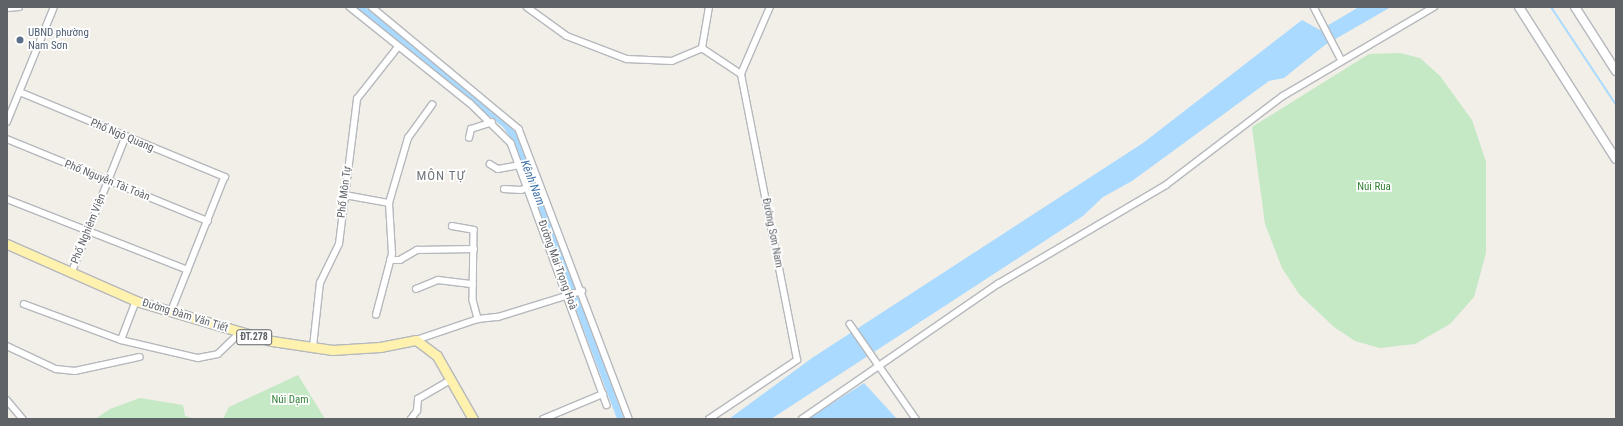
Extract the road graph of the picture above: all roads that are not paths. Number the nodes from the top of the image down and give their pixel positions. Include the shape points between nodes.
1 (19, 7) edge
2 (54, 7) edge
3 (350, 7) edge
4 (372, 7) edge
5 (527, 7) edge
6 (709, 7) edge
7 (770, 7) edge
8 (1434, 7) edge
9 (1519, 7) edge
10 (1575, 7) edge
11 (7, 8) edge
12 (1315, 9) edge
13 (398, 47) junction
14 (702, 48) junction
15 (1341, 59) junction
16 (1616, 71) edge
17 (741, 74) junction
18 (20, 92) junction
19 (432, 105) dead end
20 (7, 122) edge
21 (492, 122) junction
22 (125, 138) junction
23 (469, 138) dead end
24 (7, 139) edge
25 (1616, 159) edge
26 (490, 164) dead end
27 (521, 165) junction
28 (107, 182) junction
29 (529, 186) junction
30 (504, 189) dead end
31 (345, 195) junction
32 (7, 199) edge
33 (389, 203) junction
34 (208, 221) junction
35 (452, 226) dead end
36 (88, 232) junction
37 (7, 244) edge
38 (474, 249) junction
39 (390, 260) junction
40 (188, 270) junction
41 (70, 274) junction
42 (473, 284) junction
43 (416, 289) dead end
44 (582, 291) junction
45 (569, 296) junction
46 (136, 301) junction
47 (24, 304) dead end
48 (172, 312) junction
49 (376, 315) dead end
50 (478, 319) junction
51 (850, 324) dead end
52 (240, 333) junction
53 (121, 340) junction
54 (416, 340) junction
55 (7, 346) edge
56 (313, 348) junction
57 (140, 357) dead end
58 (879, 365) junction
59 (452, 379) junction
60 (603, 394) junction
61 (7, 400) edge
62 (607, 405) dead end
63 (23, 419) edge
64 (411, 419) edge
65 (473, 419) edge
66 (543, 419) edge
67 (629, 419) edge
68 (709, 419) edge
69 (802, 419) edge
70 (916, 419) edge

1 - 11 street
2 - 18 street
3 - 13 street, Đường Mai Trọng Hoà
4 - 44 street via 516,124 531,153
5 - 14 street via 567,36 627,59 672,61
6 - 14 street
7 - 17 street
8 - 15 street
9 - 25 street
10 - 16 street
12 - 15 street
13 - 21 street, Đường Mai Trọng Hoà
13 - 31 street, Phố Môn Tự via 357,98
14 - 17 street
15 - 58 street via 1283,96 1166,185 998,284
17 - 68 street, Đường Sơn Nam via 797,360
18 - 20 street
18 - 22 street, Phố Ngô Quang
19 - 33 street via 408,138
21 - 23 street via 471,129
21 - 27 street, Đường Mai Trọng Hoà via 511,143
22 - 28 street, Phố Nghiêm Viện
22 - 34 street, Phố Ngô Quang via 225,178
24 - 28 street, Phố Nguyễn Tài Toàn
26 - 27 street via 498,169
27 - 29 street, Đường Mai Trọng Hoà
28 - 34 street, Phố Nguyễn Tài Toàn
28 - 36 street, Phố Nghiêm Viện
29 - 30 street via 521,190
29 - 45 street, Đường Mai Trọng Hoà
31 - 33 street
31 - 56 street, Phố Môn Tự via 339,244 320,283
32 - 36 street
33 - 39 street
34 - 40 street
35 - 38 street via 474,230
36 - 40 street
36 - 41 street, Phố Nghiêm Viện
37 - 41 main road, Đường Đàm Văn Tiết / ĐT.278
38 - 39 street via 417,250 400,260
38 - 42 street
39 - 49 street
40 - 48 street
41 - 46 main road, Đường Đàm Văn Tiết / ĐT.278
42 - 43 street via 438,280
42 - 50 street
44 - 45 street
44 - 67 street
45 - 50 street via 498,317
45 - 60 street, Đường Mai Trọng Hoà
46 - 48 main road, Đường Đàm Văn Tiết / ĐT.278
46 - 53 street
47 - 53 street
48 - 52 main road, Đường Đàm Văn Tiết / ĐT.278
50 - 54 street
51 - 58 street
52 - 53 street via 227,348 198,358
52 - 56 main road, Đường Đàm Văn Tiết / ĐT.278
54 - 56 main road, Đường Đàm Văn Tiết / ĐT.278 via 352,350
54 - 59 main road via 426,345
55 - 57 street via 56,369 75,371
58 - 69 street
58 - 70 street
59 - 64 street via 418,398 417,411
59 - 65 main road
60 - 62 street, Đường Mai Trọng Hoà
60 - 66 street
61 - 63 street

